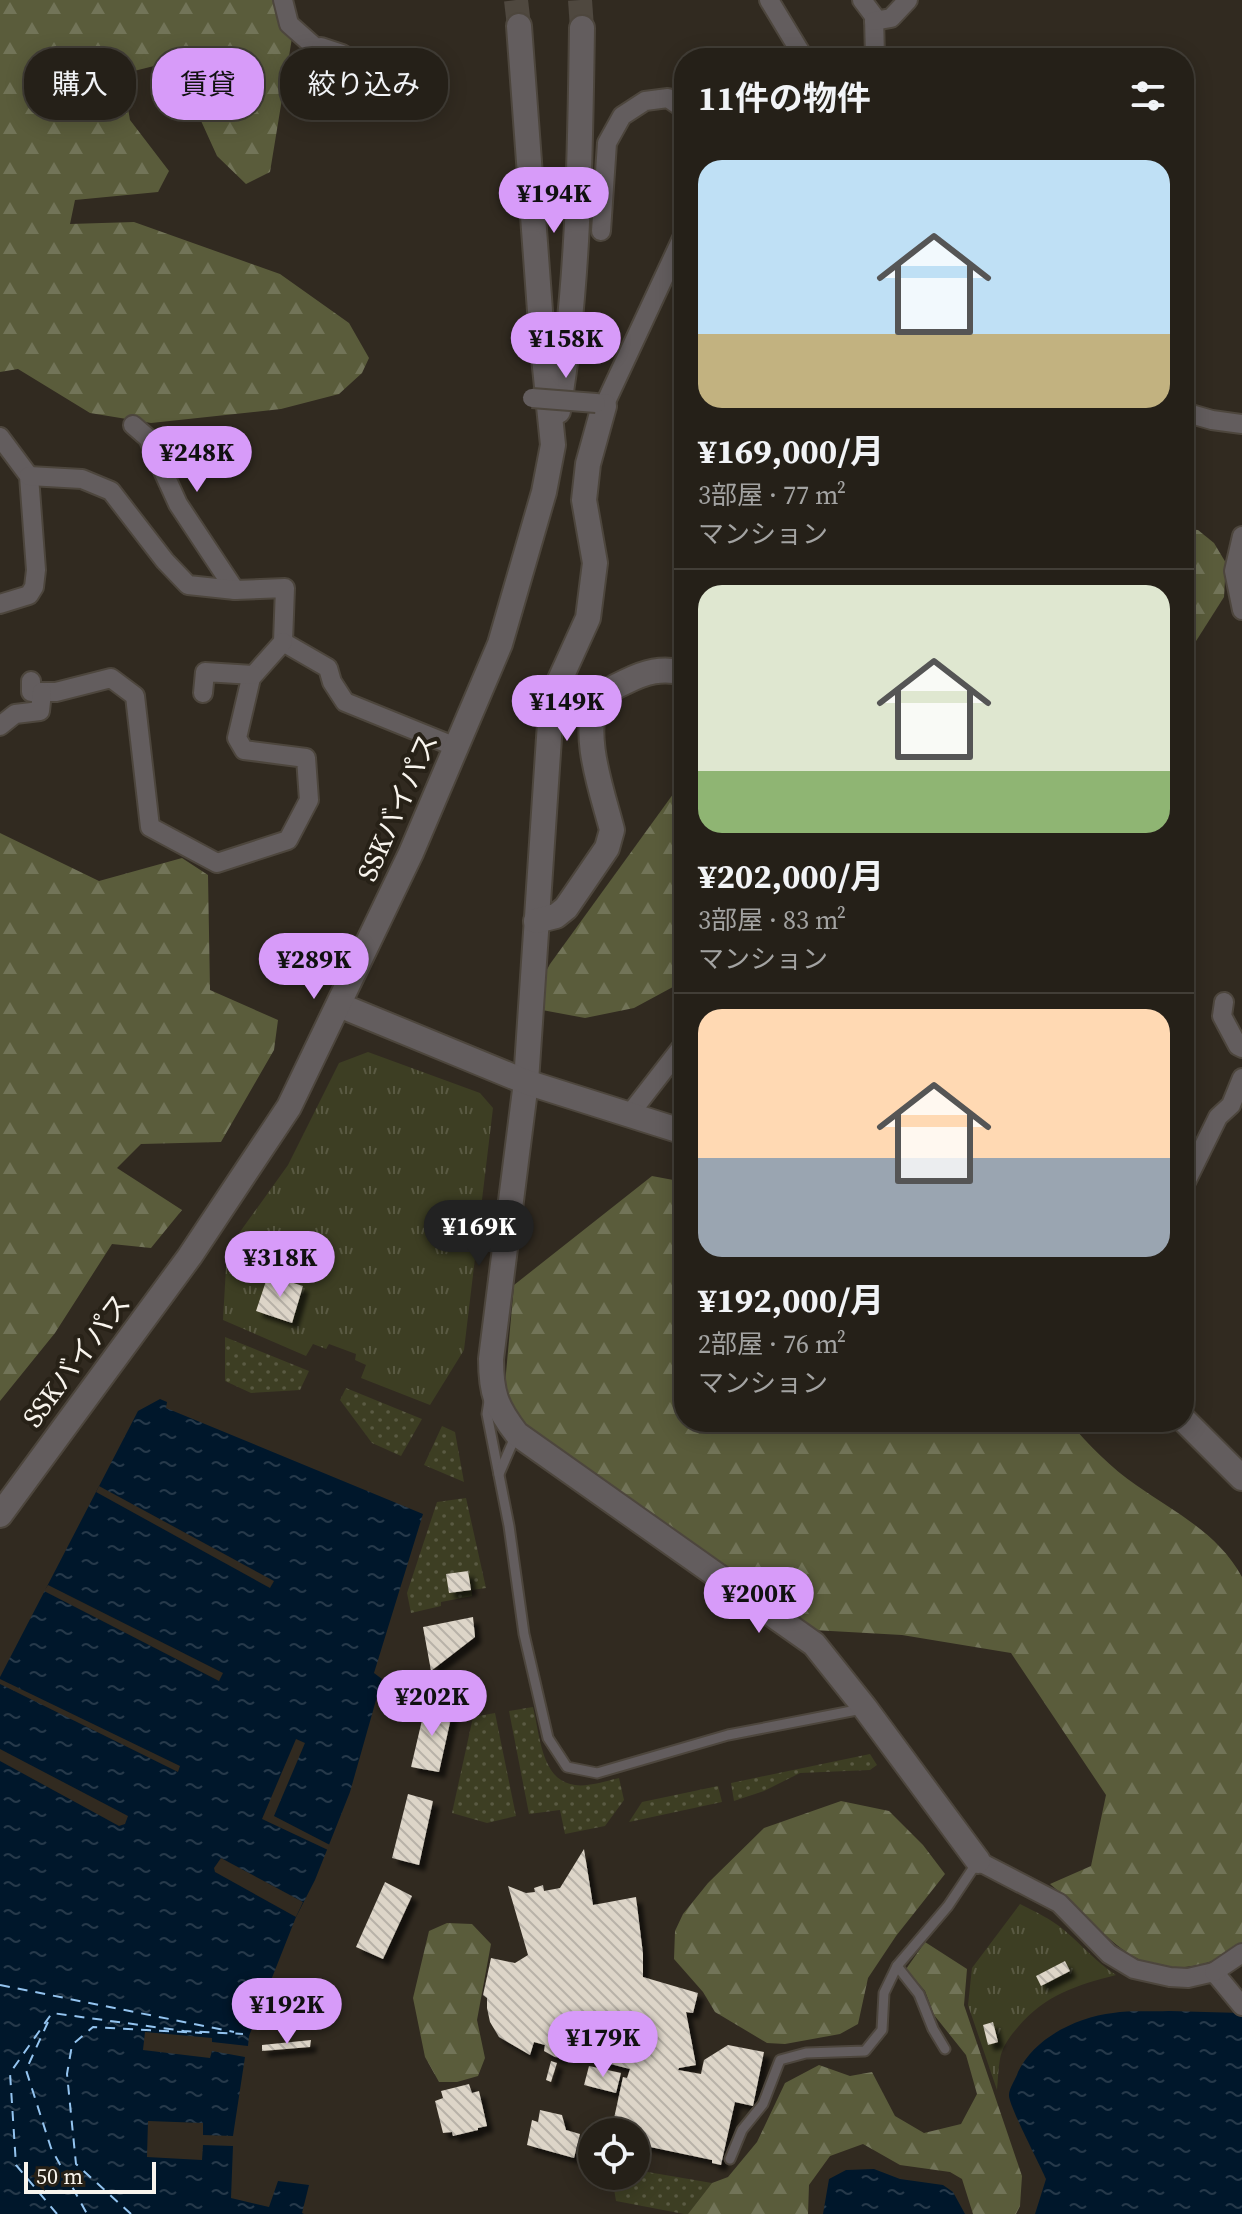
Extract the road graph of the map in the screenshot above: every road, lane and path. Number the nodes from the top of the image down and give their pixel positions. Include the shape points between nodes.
1 (283, 0) edge
2 (769, 0) edge
3 (862, 0) edge
4 (908, 0) edge
5 (874, 21) junction
6 (519, 26) tunnel mouth
7 (582, 28) tunnel mouth
8 (312, 43) junction
9 (317, 48) edge
10 (326, 48) edge
11 (798, 48) edge
12 (873, 48) edge
13 (674, 102) edge
14 (601, 231) dead end
15 (674, 254) edge
16 (532, 398) dead end
17 (600, 404) junction
18 (1194, 415) edge
19 (1242, 424) edge
20 (133, 425) dead end
21 (0, 437) edge
22 (553, 445) junction
23 (29, 476) junction
24 (1242, 536) edge
25 (235, 590) junction
26 (0, 604) edge
27 (1242, 610) edge
28 (283, 642) junction
29 (674, 670) edge
30 (253, 675) junction
31 (203, 693) dead end
32 (0, 726) edge
33 (456, 747) junction
34 (536, 921) junction
35 (1224, 1002) dead end
36 (339, 1005) junction
37 (1242, 1048) edge
38 (674, 1057) edge
39 (1242, 1078) edge
40 (526, 1082) junction
41 (629, 1115) junction
42 (674, 1129) edge
43 (1194, 1166) edge
44 (491, 1390) junction
45 (1194, 1430) edge
46 (517, 1434) junction
47 (499, 1474) junction
48 (1242, 1478) edge
49 (0, 1515) edge
50 (865, 1708) junction
51 (978, 1861) junction
52 (1242, 1953) edge
53 (897, 1966) junction
54 (1214, 1972) junction
55 (1242, 2006) edge
56 (945, 2049) dead end
57 (730, 2159) dead end

1 - 8 street via 289,24
2 - 11 street
3 - 5 street
4 - 5 street via 891,18
5 - 12 street
6 - 22 street, SSKバイパス
7 - 22 street via 577,253
8 - 9 street
8 - 10 street
13 - 14 street via 645,101 622,116 607,143
15 - 17 street
16 - 17 street, bridge
17 - 34 street via 584,500 595,563 588,618 558,684 550,723
18 - 19 street
20 - 25 street via 148,438 178,504
21 - 23 street
22 - 33 street, SSKバイパス via 500,644
23 - 25 street via 82,479 111,491 188,585
23 - 26 street via 34,587 29,595
24 - 27 street via 1234,571
25 - 28 street via 285,588
28 - 30 street
28 - 33 street via 328,668 345,702
29 - 34 street via 648,671 599,700 591,720 591,741 611,838 566,908
30 - 31 street via 205,672
30 - 32 street via 237,738 244,750 306,758 309,800 288,840 217,863 150,827 135,696 111,678 56,692 36,687 40,711 15,714
33 - 36 street, SSKバイパス
34 - 40 street
35 - 37 street via 1222,1016
36 - 40 street
36 - 49 street, SSKバイパス via 289,1107 198,1244
38 - 41 street
39 - 43 street
40 - 41 street
40 - 44 street
41 - 42 street
44 - 46 street
44 - 47 lane via 487,1414
45 - 48 street
46 - 47 lane
46 - 50 street via 814,1644
47 - 50 lane via 524,1634 548,1738 567,1767 597,1773 728,1735
50 - 51 street
51 - 53 lane
51 - 54 street via 1059,1903 1109,1954 1134,1969 1188,1978
52 - 54 street
53 - 56 lane via 919,1994
53 - 57 lane via 884,1993 882,2030 865,2051 806,2053 780,2060 763,2104 742,2130
54 - 55 street

